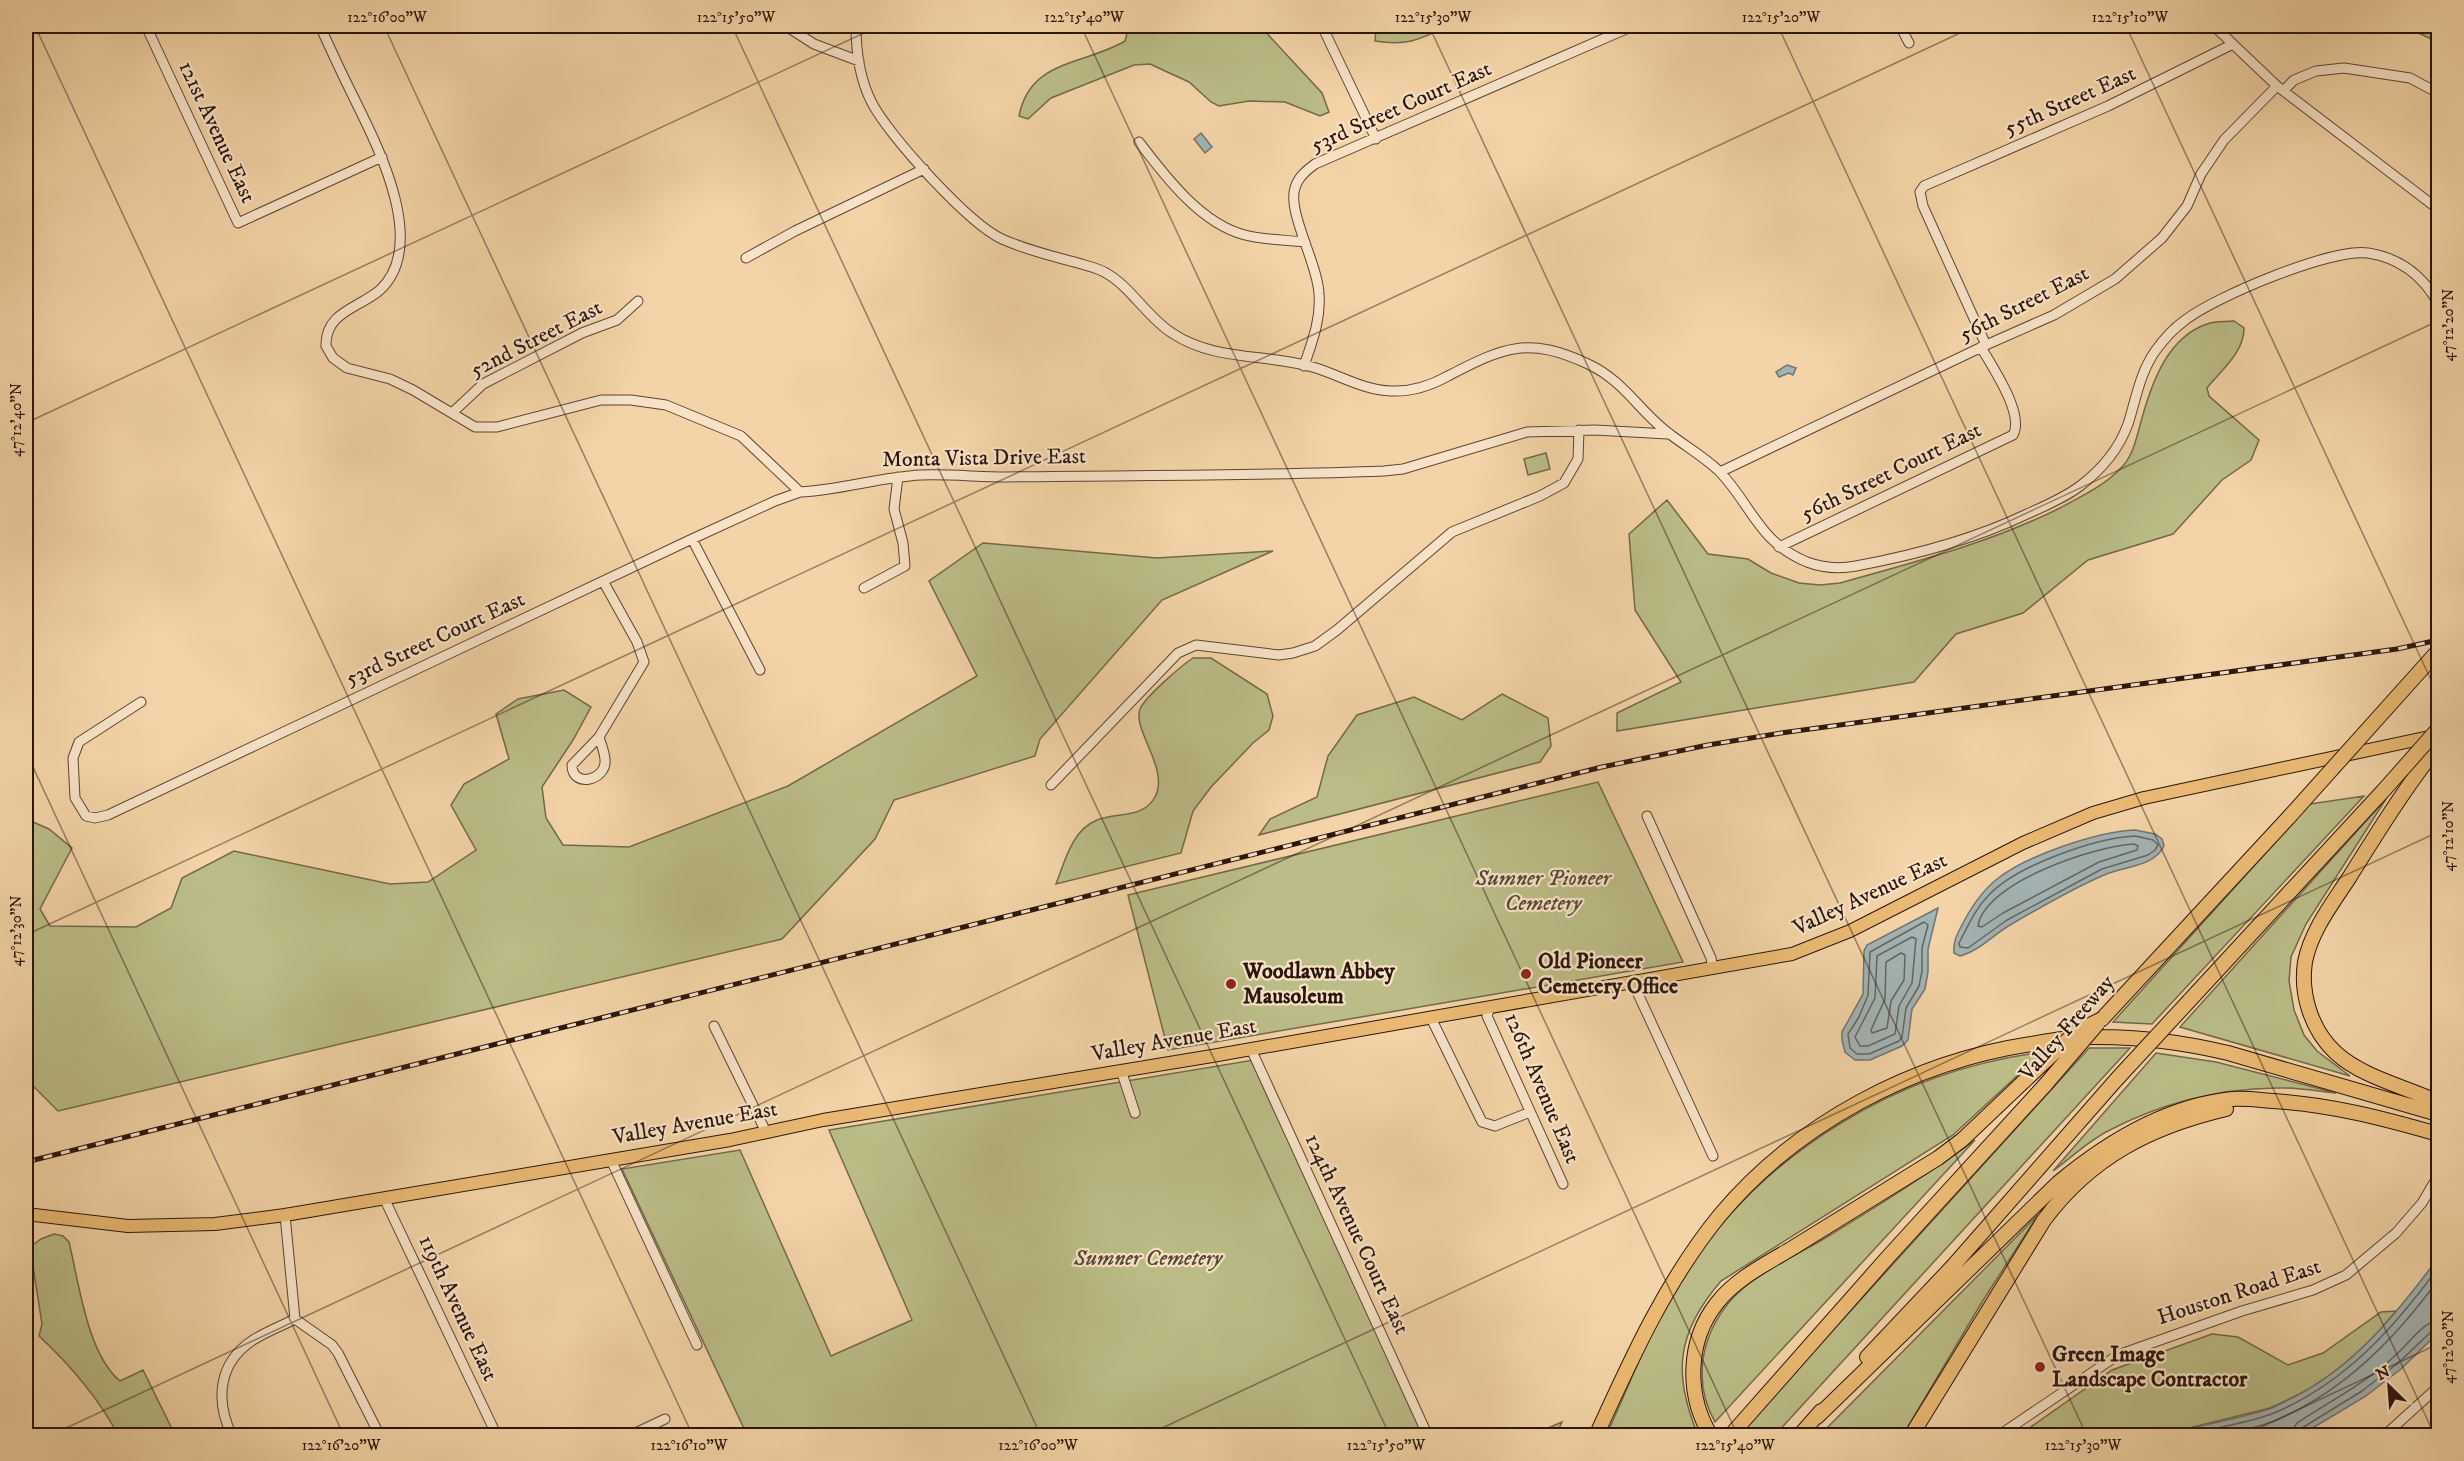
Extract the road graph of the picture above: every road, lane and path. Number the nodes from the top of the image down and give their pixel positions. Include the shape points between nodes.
1 (146, 26) edge
2 (320, 26) edge
3 (786, 26) edge
4 (856, 26) edge
5 (1322, 26) edge
6 (1633, 26) edge
7 (1900, 26) edge
8 (2214, 26) edge
9 (1909, 43) dead end
10 (2233, 44) junction
11 (859, 61) junction
12 (2280, 88) junction
13 (2439, 93) edge
14 (1376, 139) junction
15 (1139, 142) dead end
16 (382, 157) junction
17 (924, 169) junction
18 (2439, 209) edge
19 (1305, 242) junction
20 (746, 258) dead end
21 (638, 301) dead end
22 (2439, 303) edge
23 (1983, 346) junction
24 (1304, 366) junction
25 (452, 413) junction
26 (1579, 430) junction
27 (1668, 434) junction
28 (1720, 472) junction
29 (898, 477) junction
30 (800, 492) junction
31 (692, 538) junction
32 (1779, 547) junction
33 (603, 581) junction
34 (864, 588) dead end
35 (2439, 651) edge
36 (760, 670) dead end
37 (141, 702) dead end
38 (2439, 729) edge
39 (2439, 736) edge
40 (599, 737) junction
41 (2439, 746) edge
42 (1051, 785) dead end
43 (1647, 816) dead end
44 (1713, 969) junction
45 (1633, 983) junction
46 (1490, 1007) junction
47 (1431, 1018) junction
48 (2102, 1019) junction
49 (714, 1026) dead end
50 (1251, 1049) junction
51 (1121, 1070) junction
52 (2281, 1102) junction
53 (2438, 1110) edge
54 (1530, 1112) junction
55 (1135, 1113) dead end
56 (766, 1132) junction
57 (2439, 1134) edge
58 (1713, 1156) dead end
59 (611, 1160) junction
60 (2439, 1176) edge
61 (1563, 1184) dead end
62 (384, 1198) junction
63 (26, 1214) edge
64 (285, 1215) junction
65 (295, 1319) junction
66 (696, 1345) dead end
67 (2439, 1387) edge
68 (1816, 1417) junction
69 (666, 1419) dead end
70 (232, 1436) edge
71 (380, 1436) edge
72 (497, 1436) edge
73 (629, 1436) edge
74 (1428, 1436) edge
75 (1596, 1436) edge
76 (1711, 1436) edge
77 (1730, 1436) edge
78 (1799, 1436) edge
79 (1911, 1436) edge
80 (1998, 1436) edge
81 (2385, 1436) edge

1 - 16 street, 121st Avenue East via 238,223
2 - 16 street
3 - 11 street via 814,44
4 - 11 street
5 - 14 street
6 - 14 street, 53rd Street Court East
7 - 9 street
8 - 10 street
10 - 12 street
10 - 23 street, 55th Street East via 2108,106 1929,182 1922,189 1920,198 1930,225
11 - 17 street via 873,105
12 - 13 street, 56th Street East via 2316,71 2344,68 2410,78
12 - 18 street
12 - 23 street, 56th Street East via 2224,140 2201,174 2187,206 2162,238 2130,266 2078,302
14 - 19 street, 53rd Street Court East via 1316,164 1298,181 1294,206
15 - 19 street via 1170,183 1215,220 1243,235
16 - 25 street via 399,225 396,264 379,290 337,316 329,328 326,346 333,358 347,368 390,379
17 - 20 street
17 - 24 street via 994,235 1111,275 1155,320 1186,341 1235,356
19 - 24 street, 53rd Street Court East via 1320,295 1316,331
21 - 25 street, 52nd Street East via 617,320 582,333 483,384
22 - 32 street via 2421,278 2384,257 2344,253 2302,266 2213,304 2183,321 2168,335 2151,357 2115,450 2079,487 2052,503 1965,541 1851,567 1817,565
23 - 28 street, 56th Street East
23 - 32 street, 56th Street Court East via 2013,408 2017,421 2013,435
24 - 27 street via 1372,389 1397,392 1434,384 1496,353 1546,348 1586,363 1611,378
25 - 30 street via 476,427 497,427 601,400 666,405 741,436
26 - 27 street, Monta Vista Drive East
26 - 29 street, Monta Vista Drive East via 1527,432 1403,469 1384,471
26 - 42 street via 1578,459 1563,483 1452,532 1315,646 1280,655 1204,645 1178,653
27 - 28 street
28 - 32 street
29 - 30 street, Monta Vista Drive East
29 - 34 street via 894,509 905,566
30 - 31 street, 53rd Street Court East
31 - 33 street, 53rd Street Court East
31 - 36 street
33 - 37 street, 53rd Street Court East via 108,815 86,816 75,798 73,758 79,742
33 - 40 street via 644,662
35 - 48 highway, Valley Freeway, bridge
38 - 68 highway, bridge via 2116,1080
39 - 44 main road, Valley Avenue East via 2144,798 2093,813 2023,843 1816,946
40 - 40 street via 572,765 578,778 590,780 604,767
41 - 53 highway via 2406,787 2320,923 2307,954 2304,983 2315,1025 2338,1055
43 - 44 street
44 - 45 main road, Valley Avenue East
45 - 46 main road, Valley Avenue East
45 - 58 street
46 - 47 main road, Valley Avenue East
46 - 54 street, 126th Avenue East via 1487,1016
47 - 50 main road, Valley Avenue East
47 - 54 street via 1482,1122 1495,1126
48 - 76 highway, bridge via 2076,1032 1938,1158 1748,1276 1718,1302 1707,1318 1694,1356 1696,1402
48 - 77 highway, Valley Freeway, bridge
49 - 56 street
50 - 51 main road, Valley Avenue East
50 - 74 street, 124th Avenue Court East
51 - 55 street
51 - 56 main road, Valley Avenue East
52 - 57 highway via 2330,1106
52 - 68 highway via 2234,1099 2197,1106 2132,1132 2093,1155 2058,1183
52 - 79 highway via 2235,1107 2174,1123 2136,1140 2086,1172 2043,1220
53 - 75 highway via 2228,1053 2148,1040 2097,1036 2043,1042 1982,1053 1932,1068 1900,1081 1795,1144 1721,1214 1663,1296
54 - 61 street, 126th Avenue East
56 - 59 main road, Valley Avenue East
59 - 62 main road, Valley Avenue East
59 - 66 street
60 - 80 street, Houston Road East via 2396,1233 2346,1275 2313,1290 2118,1354
62 - 64 main road, Valley Avenue East
62 - 72 street, 119th Avenue East
63 - 64 main road, Valley Avenue East via 128,1226 214,1224
64 - 65 street
65 - 70 street via 250,1341 229,1366 221,1403
65 - 71 street via 338,1353
67 - 81 street
68 - 78 highway
69 - 73 street

